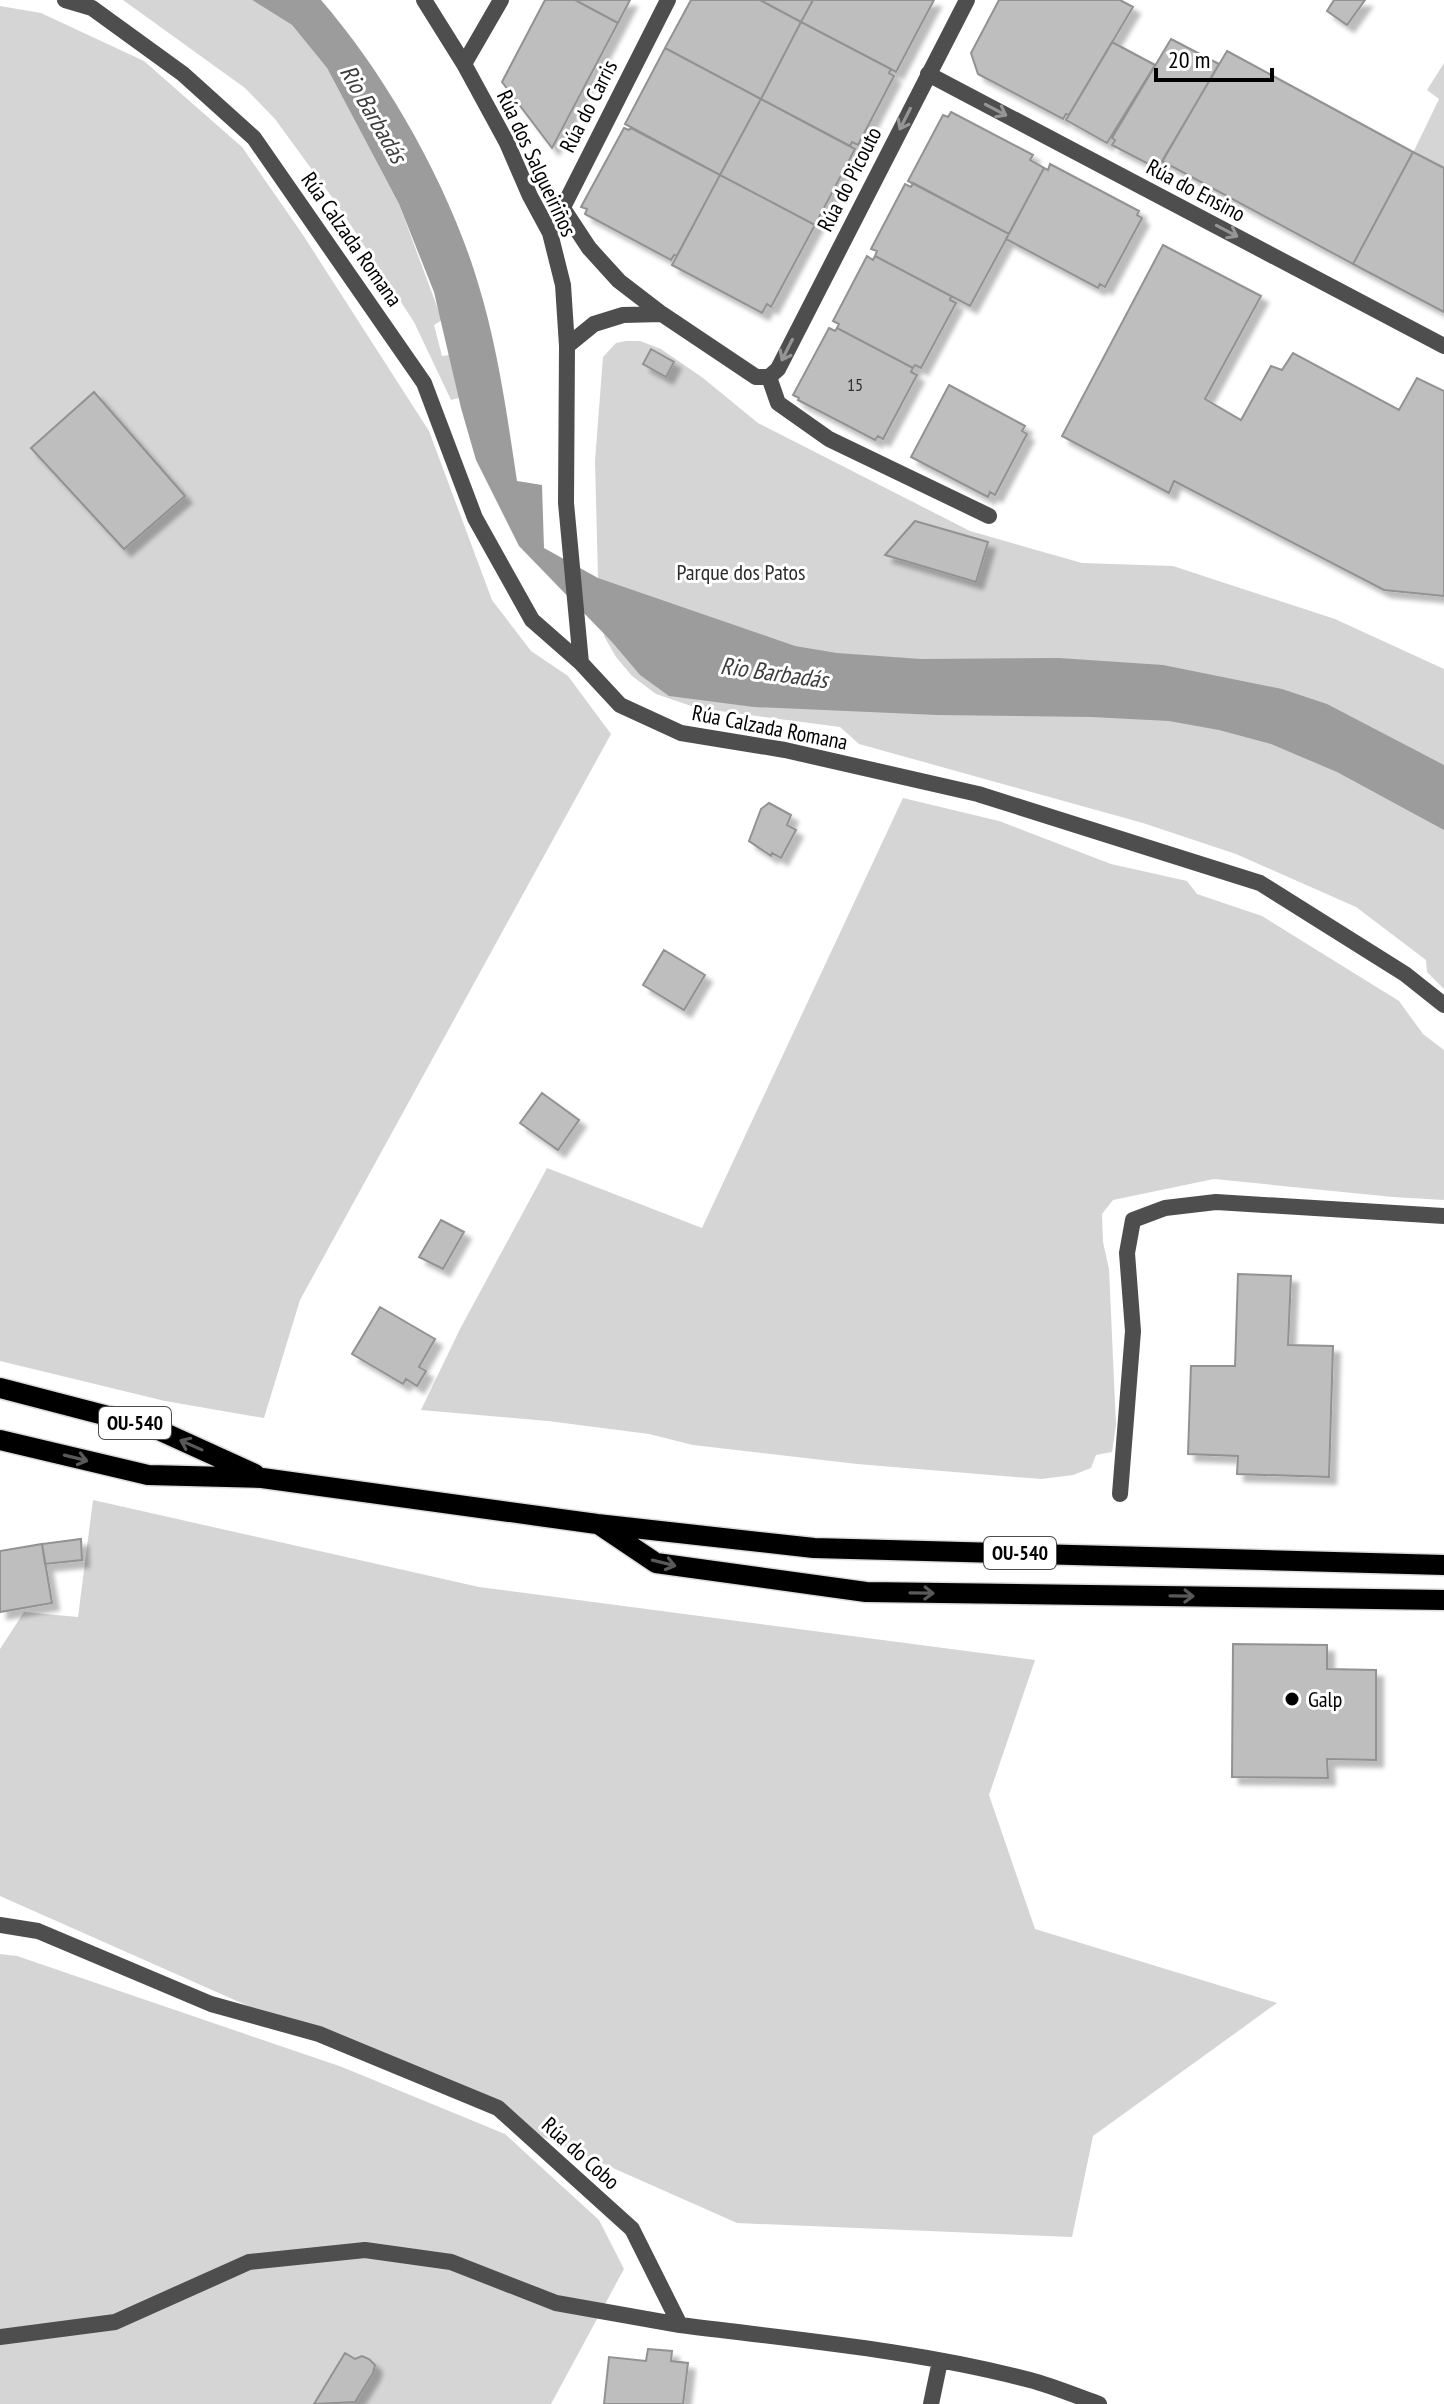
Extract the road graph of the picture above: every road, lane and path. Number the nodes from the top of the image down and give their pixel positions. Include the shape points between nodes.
1 (65, 0) edge
2 (424, 0) edge
3 (501, 0) edge
4 (668, 0) edge
5 (967, 0) edge
6 (464, 64) junction
7 (928, 74) junction
8 (564, 210) junction
9 (550, 233) junction
10 (662, 314) junction
11 (567, 346) junction
12 (1444, 346) edge
13 (769, 377) junction
14 (989, 516) dead end
15 (581, 663) junction
16 (1444, 1005) edge
17 (1444, 1216) edge
18 (0, 1388) edge
19 (0, 1440) edge
20 (262, 1478) junction
21 (1120, 1494) dead end
22 (597, 1524) junction
23 (1444, 1565) edge
24 (1444, 1600) edge
25 (0, 1925) edge
26 (680, 2325) junction
27 (0, 2337) edge
28 (940, 2361) junction
29 (931, 2404) edge
30 (1099, 2404) edge

1 - 15 street, Rúa Calzada Romana via 92,8 183,74 254,138 424,383 475,518 532,620
2 - 6 street, Rúa dos Salgueiriños
3 - 6 street
4 - 8 street, Rúa do Carris
5 - 7 street, Rúa do Picouto
6 - 9 street, Rúa dos Salgueiriños
7 -> 12 street, Rúa do Ensino
7 -> 13 street, Rúa do Picouto via 778,369
8 - 9 street, Rúa do Carris
8 - 10 street via 619,281
9 - 11 street, Rúa dos Salgueiriños via 563,285
10 - 11 street via 623,315 594,324
10 - 13 street via 756,377
11 - 15 street, Rúa dos Salgueiriños via 566,503
13 - 14 street via 778,403 829,439
15 - 16 street, Rúa Calzada Romana via 620,705 681,733 785,750 978,794 1260,883 1405,974
17 - 21 street via 1216,1202 1165,1208 1133,1220 1127,1253 1133,1331
20 -> 18 main road, OU-540 via 154,1428
19 -> 20 main road, OU-540 via 148,1475
20 - 22 main road, OU-540
22 - 23 main road, OU-540 via 814,1548
22 -> 24 main road via 656,1563 866,1592
25 - 26 street, Rúa do Cobo via 38,1931 211,2004 319,2034 498,2108 632,2229
26 - 27 street via 556,2303 451,2262 365,2250 249,2262 115,2322
26 - 28 street
28 - 29 street
28 - 30 street via 1031,2380

